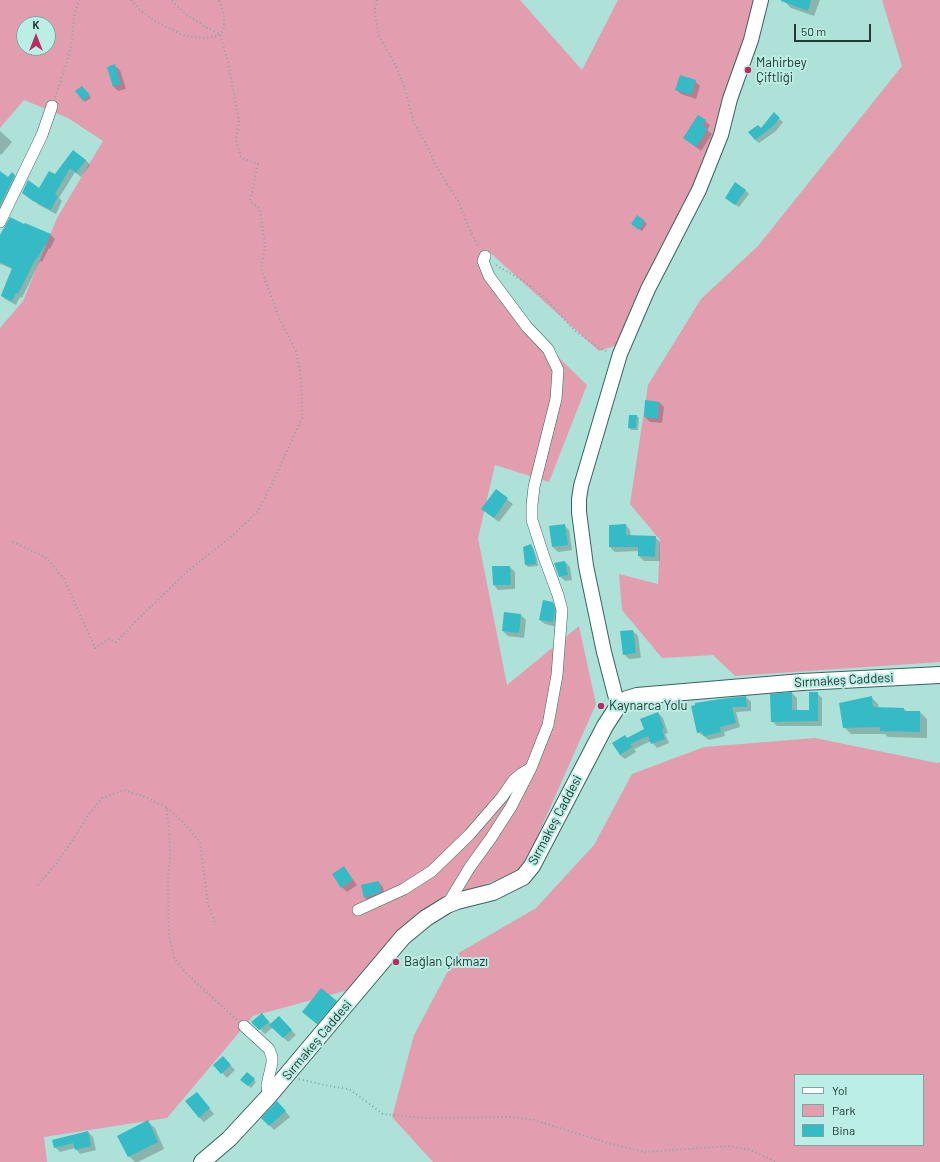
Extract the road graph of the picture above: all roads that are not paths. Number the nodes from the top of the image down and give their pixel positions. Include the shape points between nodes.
1 (761, 0) edge
2 (52, 106) road end
3 (0, 222) edge
4 (485, 256) road end
5 (940, 675) edge
6 (618, 706) junction
7 (531, 768) junction
8 (447, 905) junction
9 (358, 910) dead end
10 (244, 1026) road end
11 (268, 1097) junction
12 (202, 1162) edge

1 - 6 street via 751,40 699,190 648,289 620,354 581,486 579,512 586,566
2 - 3 street via 42,135
4 - 7 street via 483,261 489,276 527,326 548,348 558,370 556,399 534,487 532,520 562,610 557,675 548,725
5 - 6 main road, Sırmakeş Caddesi via 698,690 637,696 627,699
6 - 8 main road, Sırmakeş Caddesi via 532,866 523,877 493,892
7 - 8 street via 511,807
7 - 9 street via 514,780 470,834 432,871 404,889
8 - 11 main road, Sırmakeş Caddesi via 403,937
10 - 11 street via 269,1049 272,1057 267,1085
11 - 12 main road, Sırmakeş Caddesi via 229,1139

